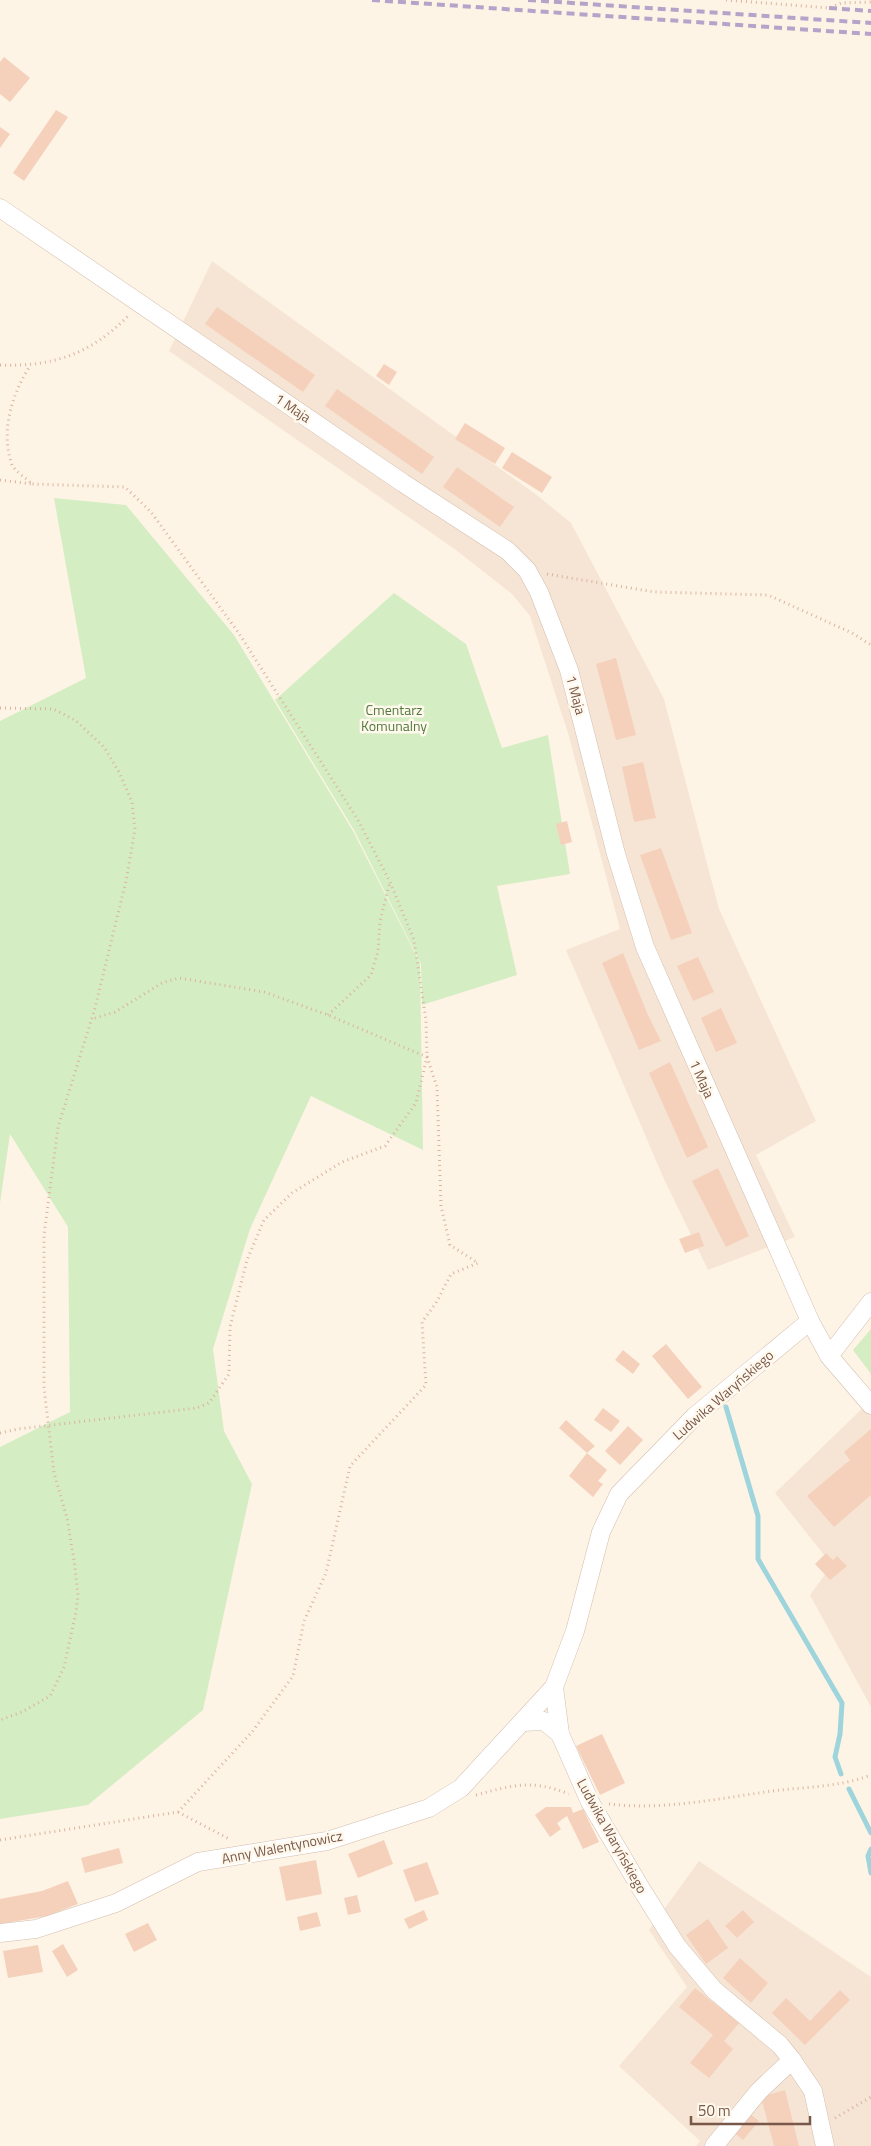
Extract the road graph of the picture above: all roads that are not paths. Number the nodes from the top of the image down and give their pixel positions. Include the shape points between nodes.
1 (0, 208) edge
2 (871, 1302) edge
3 (810, 1321) junction
4 (829, 1356) junction
5 (871, 1405) edge
6 (554, 1687) junction
7 (523, 1722) junction
8 (560, 1734) junction
9 (0, 1933) edge
10 (792, 2060) junction
11 (714, 2146) edge
12 (825, 2146) edge

1 - 3 street, 1 Maja via 508,551 527,570 540,592 570,670 616,854 645,947
2 - 4 street
3 - 4 street, 1 Maja
3 - 6 street, Ludwika Waryńskiego via 695,1416 619,1494 601,1532 575,1630
4 - 5 street, 1 Maja
6 - 7 street, Anny Walentynowicz
6 - 8 street, Ludwika Waryńskiego
7 - 8 street via 544,1721
7 - 9 street, Anny Walentynowicz via 461,1788 429,1808 327,1841 198,1862 116,1902 36,1929
8 - 10 street, Ludwika Waryńskiego via 590,1802 677,1946 714,1990 780,2045
10 - 11 street via 759,2091
10 - 12 street, Ludwika Waryńskiego via 813,2091

